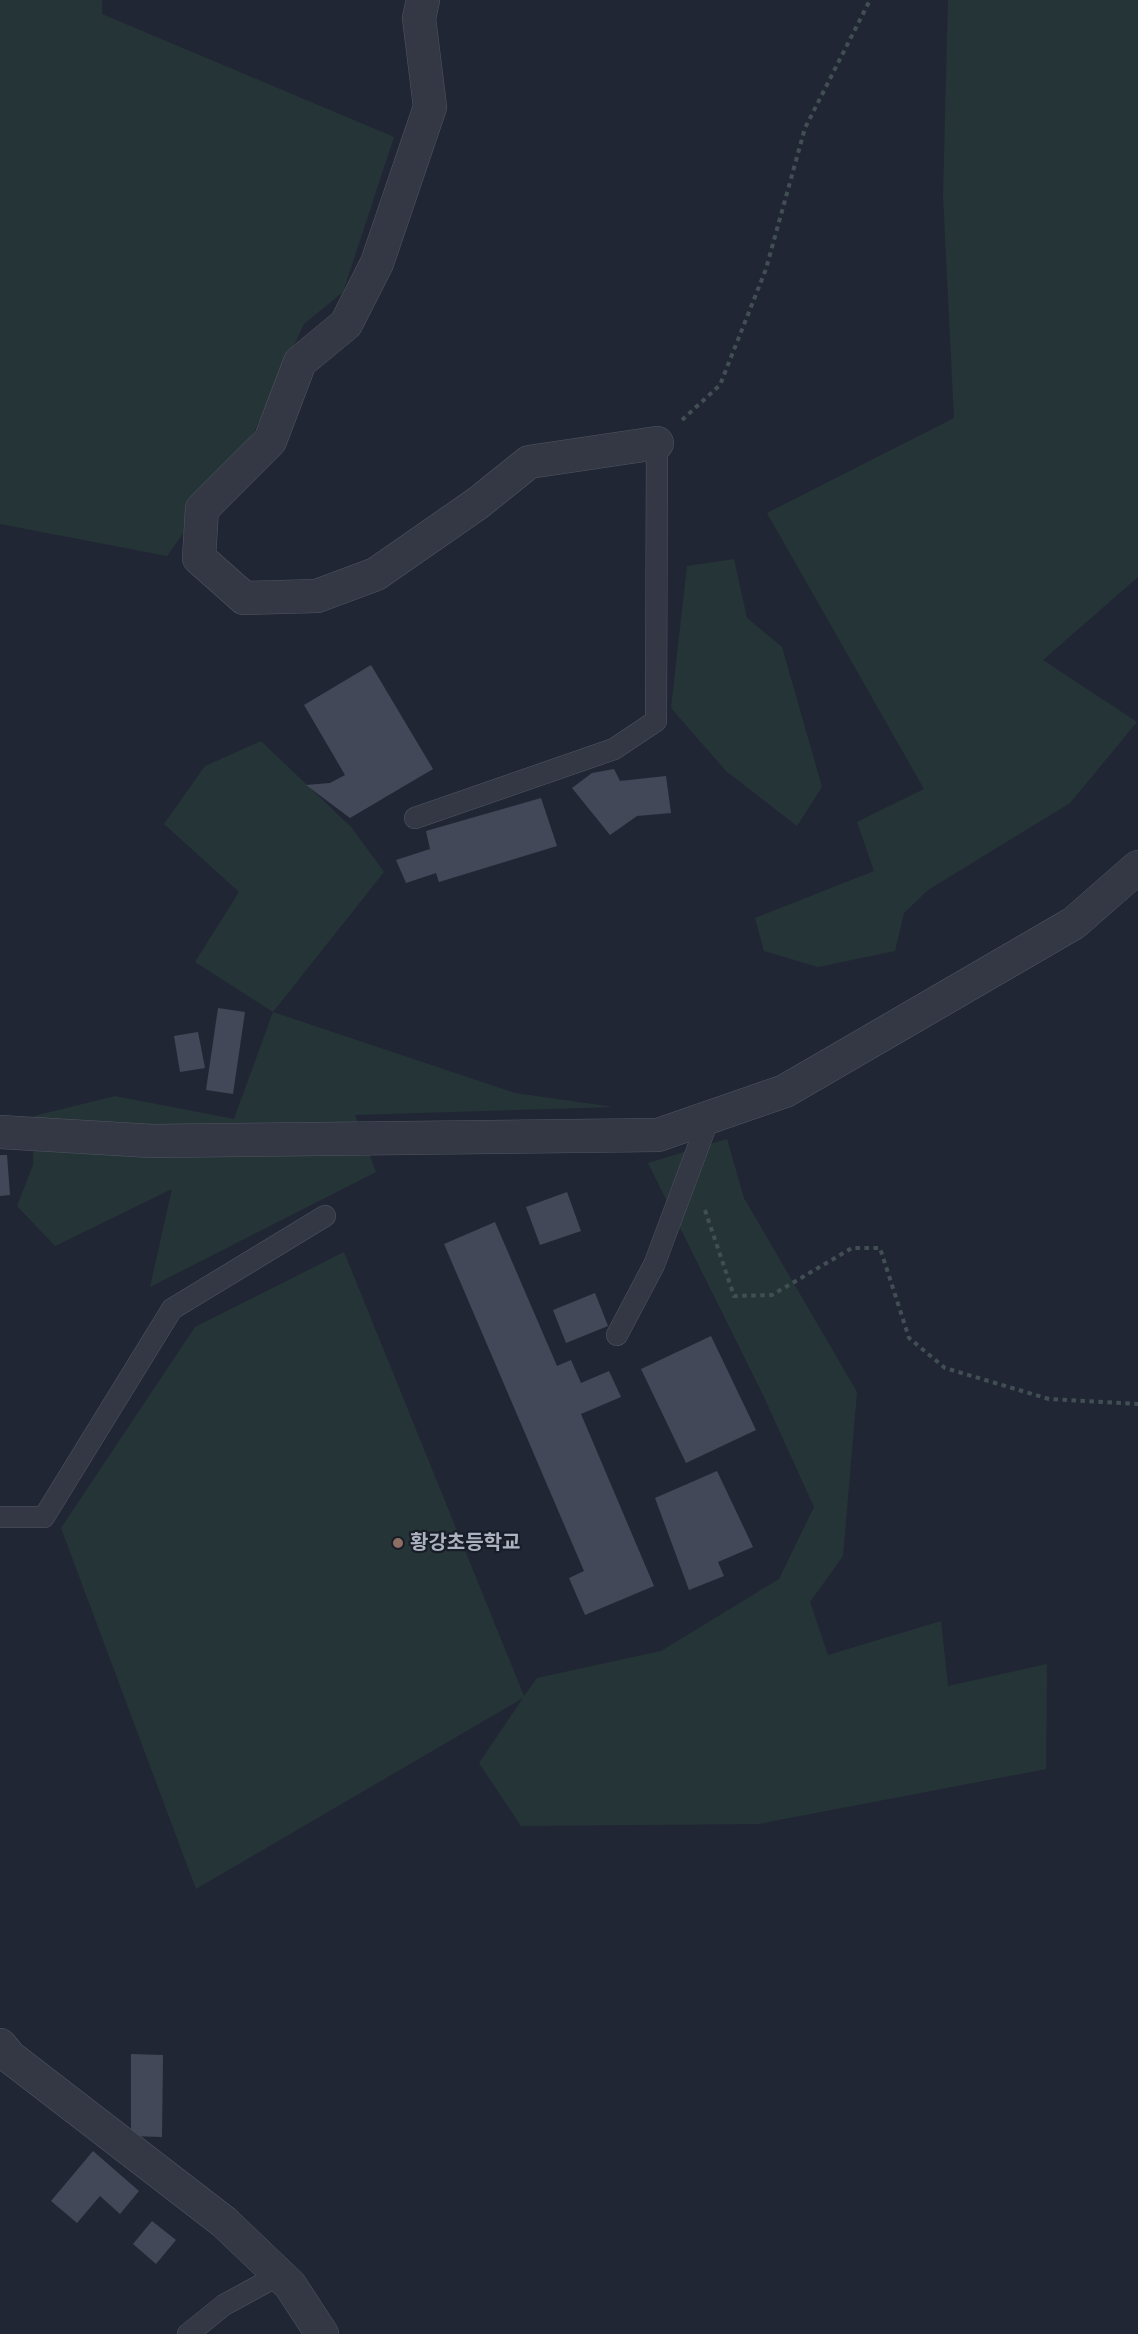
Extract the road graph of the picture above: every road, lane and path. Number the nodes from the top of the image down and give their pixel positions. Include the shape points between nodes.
1 (423, 0) edge
2 (870, 0) edge
3 (657, 443) junction
4 (415, 818) dead end
5 (1138, 867) edge
6 (709, 1118) junction
7 (0, 1132) edge
8 (690, 1167) junction
9 (325, 1216) dead end
10 (617, 1335) dead end
11 (1138, 1404) edge
12 (0, 1517) edge
13 (0, 2045) edge
14 (279, 2275) junction
15 (188, 2334) edge
16 (322, 2334) edge

1 - 3 street via 419,18 430,107 377,263 346,324 300,362 270,441 202,509 199,558 244,598 317,596 376,574 529,462
2 - 3 path via 805,128 766,269 720,386
3 - 4 lane via 656,722 614,749
5 - 6 street via 1074,923 785,1091
6 - 7 street via 658,1135 152,1141
6 - 8 lane
8 - 10 lane via 654,1265
8 - 11 path via 734,1296 772,1295 852,1248 880,1248 909,1338 945,1368 1049,1400
9 - 12 lane via 172,1310 44,1517
13 - 14 street via 10,2057 224,2222
14 - 15 lane via 224,2305
14 - 16 street

